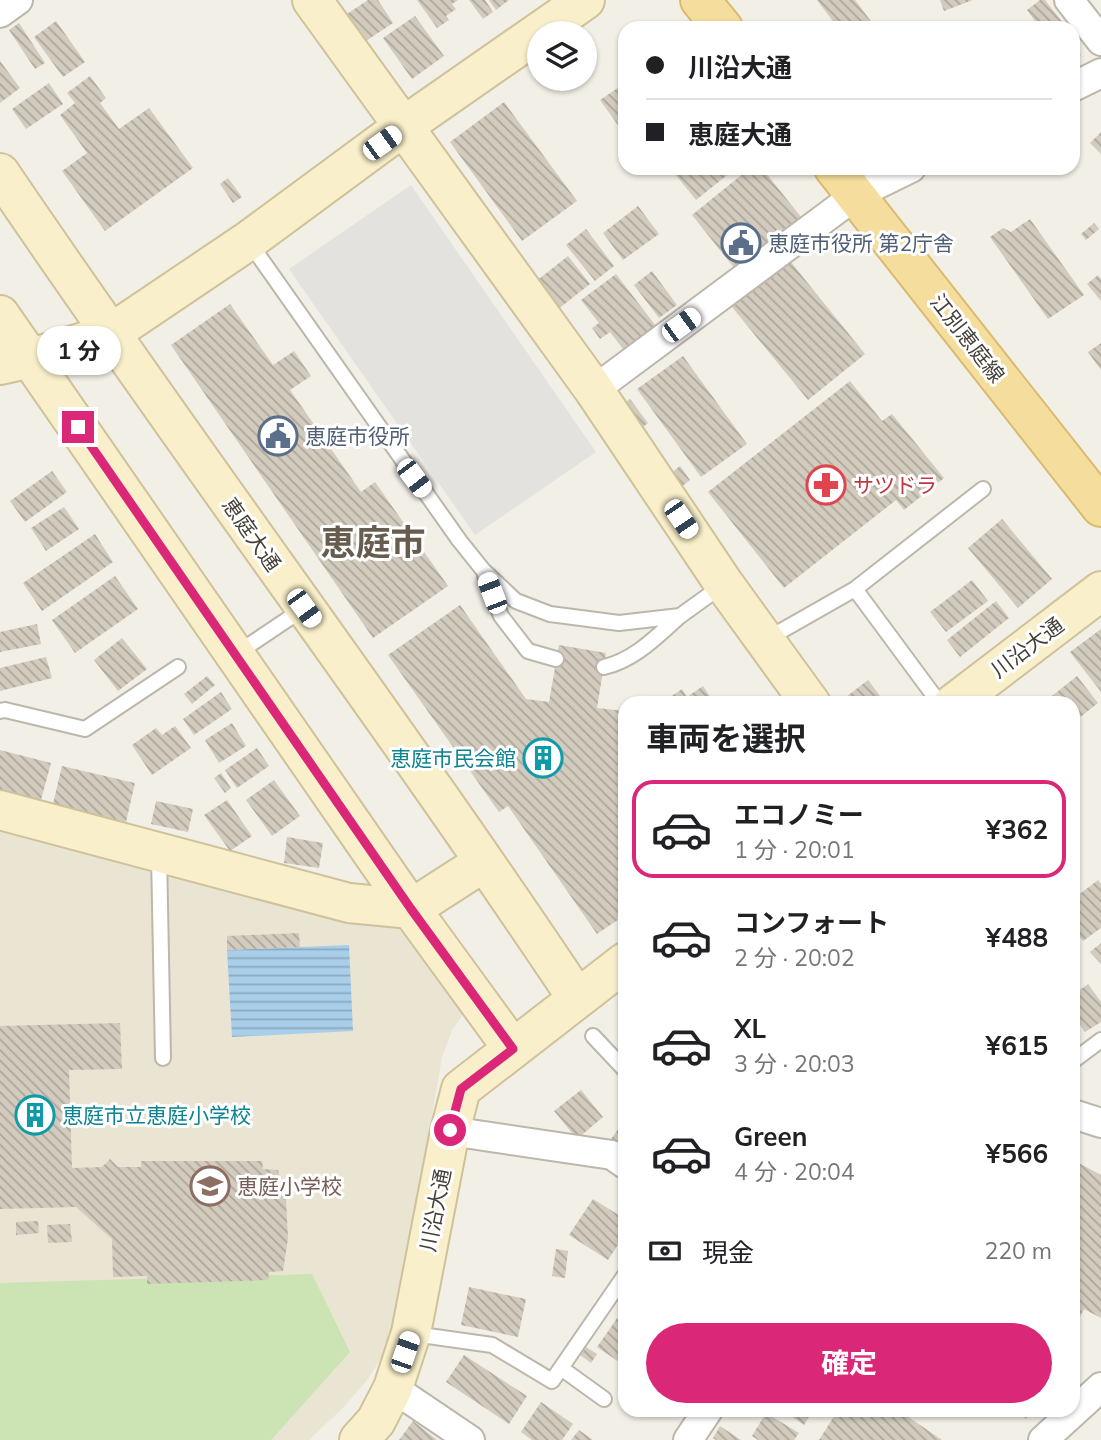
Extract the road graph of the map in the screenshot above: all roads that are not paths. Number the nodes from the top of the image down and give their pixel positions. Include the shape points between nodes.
1 (18, 0) edge
2 (312, 0) edge
3 (585, 0) edge
4 (700, 0) edge
5 (1069, 0) edge
6 (0, 13) edge
7 (717, 21) edge
8 (1101, 41) edge
9 (1101, 73) edge
10 (1080, 84) edge
11 (404, 126) junction
12 (0, 173) edge
13 (878, 175) edge
14 (845, 182) edge
15 (248, 241) junction
16 (0, 315) edge
17 (110, 334) junction
18 (15, 362) edge
19 (594, 390) junction
20 (983, 489) dead end
21 (1101, 507) edge
22 (483, 570) junction
23 (724, 584) junction
24 (855, 589) junction
25 (1101, 591) edge
26 (304, 608) junction
27 (680, 616) junction
28 (767, 639) junction
29 (235, 655) junction
30 (556, 659) dead end
31 (178, 667) dead end
32 (604, 667) dead end
33 (806, 696) edge
34 (934, 696) edge
35 (963, 696) edge
36 (0, 711) edge
37 (0, 810) edge
38 (159, 853) junction
39 (484, 862) junction
40 (411, 909) junction
41 (618, 967) edge
42 (577, 998) junction
43 (593, 1036) dead end
44 (1101, 1040) edge
45 (513, 1049) junction
46 (1080, 1056) edge
47 (163, 1058) dead end
48 (618, 1063) edge
49 (1080, 1116) edge
50 (1101, 1123) edge
51 (450, 1130) junction
52 (618, 1159) edge
53 (618, 1285) edge
54 (411, 1334) junction
55 (561, 1368) junction
56 (1101, 1387) edge
57 (393, 1388) junction
58 (604, 1399) dead end
59 (1080, 1406) edge
60 (703, 1417) edge
61 (1068, 1417) edge
62 (359, 1440) edge
63 (470, 1440) edge
64 (688, 1440) edge
65 (1043, 1440) edge

1 - 6 street
2 - 11 street
3 - 11 street
4 - 7 main road
5 - 8 street
9 - 10 street
11 - 15 street
11 - 19 street
12 - 17 street, 恵庭大通
13 - 14 street
14 - 19 street
14 - 21 main road, 江別恵庭線
15 - 17 street
15 - 22 lane
16 - 18 street
17 - 18 street
17 - 26 street, 恵庭大通
18 - 29 street
19 - 23 street
20 - 24 lane
22 - 27 lane via 516,601 550,614 619,623
22 - 30 lane via 501,616 528,651
23 - 27 lane
23 - 28 street
24 - 28 lane
24 - 34 lane
25 - 35 street, 川沿大通
26 - 29 lane
26 - 39 street, 恵庭大通
27 - 32 lane via 640,650
28 - 33 street
29 - 40 street
31 - 36 lane via 85,729
37 - 38 street
38 - 40 street via 349,903
38 - 47 lane
39 - 40 street
39 - 42 street, 恵庭大通
40 - 45 street
41 - 42 street, 川沿大通
42 - 45 street, 川沿大通
43 - 48 lane
44 - 46 lane
45 - 51 street, 川沿大通 via 461,1089
49 - 50 street
51 - 52 street
51 - 54 street, 川沿大通
53 - 55 lane
54 - 55 lane via 492,1345 552,1381
54 - 57 street, 川沿大通
55 - 58 lane
56 - 59 street
57 - 62 street, 川沿大通 via 376,1421
57 - 63 street
60 - 64 street
61 - 65 street

